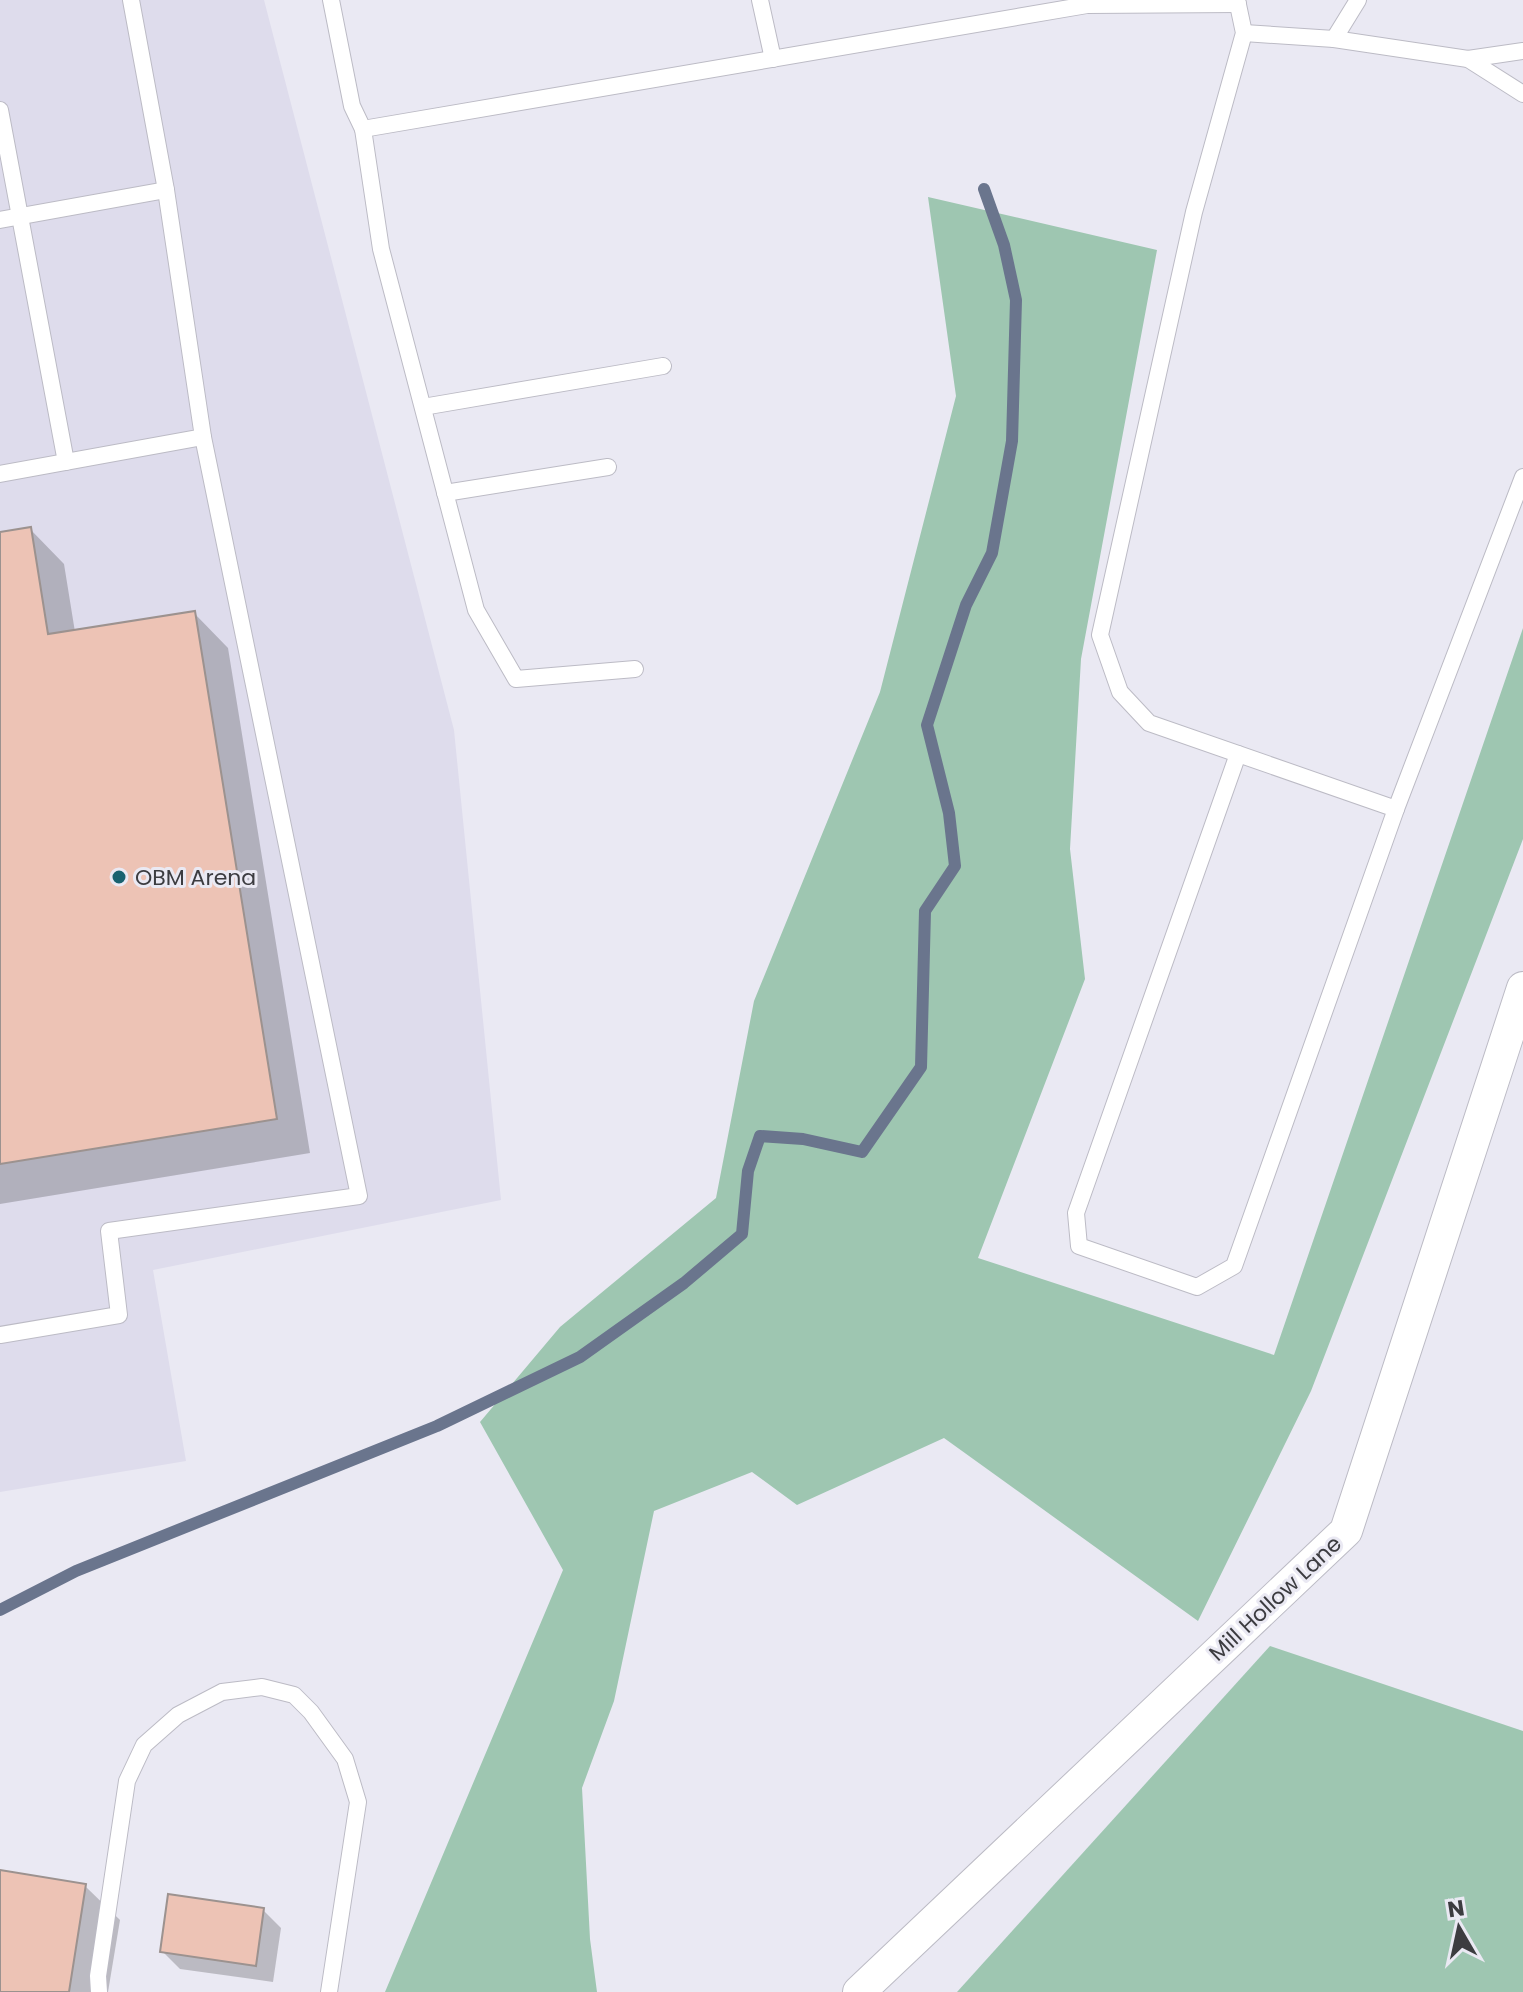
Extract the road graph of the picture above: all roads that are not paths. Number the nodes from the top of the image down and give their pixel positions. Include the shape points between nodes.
1 (131, 0) edge
2 (331, 0) edge
3 (760, 0) edge
4 (1358, 0) edge
5 (1169, 2) edge
6 (1237, 2) edge
7 (1244, 33) junction
8 (1334, 39) junction
9 (1523, 51) edge
10 (773, 59) junction
11 (1468, 59) junction
12 (1523, 94) edge
13 (0, 110) edge
14 (363, 129) junction
15 (166, 190) junction
16 (22, 217) junction
17 (0, 220) edge
18 (663, 366) dead end
19 (423, 407) junction
20 (203, 437) junction
21 (66, 462) junction
22 (608, 467) dead end
23 (0, 474) edge
24 (1523, 477) edge
25 (445, 493) junction
26 (635, 669) dead end
27 (1238, 754) junction
28 (1396, 809) junction
29 (1523, 988) edge
30 (0, 1335) edge
31 (99, 1992) edge
32 (329, 1992) edge
33 (859, 1992) edge

1 - 15 lane
2 - 14 lane via 352,106
3 - 10 lane
4 - 8 lane
5 - 6 lane
5 - 10 lane via 1087,5
6 - 7 lane
7 - 8 lane
7 - 27 lane via 1194,212 1100,635 1120,692 1149,723
8 - 11 lane
9 - 11 lane
10 - 14 lane
11 - 12 lane
13 - 16 lane
14 - 19 lane via 381,249
15 - 16 lane
15 - 20 lane
16 - 17 lane
16 - 21 lane
18 - 19 lane
19 - 25 lane
20 - 21 lane
20 - 30 lane via 359,1196 109,1231 119,1315
21 - 23 lane
22 - 25 lane
24 - 28 lane
25 - 26 lane via 476,610 516,679
27 - 28 lane
27 - 28 lane via 1076,1213 1079,1246 1197,1287 1234,1266
29 - 33 street, Mill Hollow Lane via 1346,1531
31 - 32 lane via 127,1781 144,1745 178,1715 222,1692 262,1687 294,1695 311,1712 345,1759 358,1802

